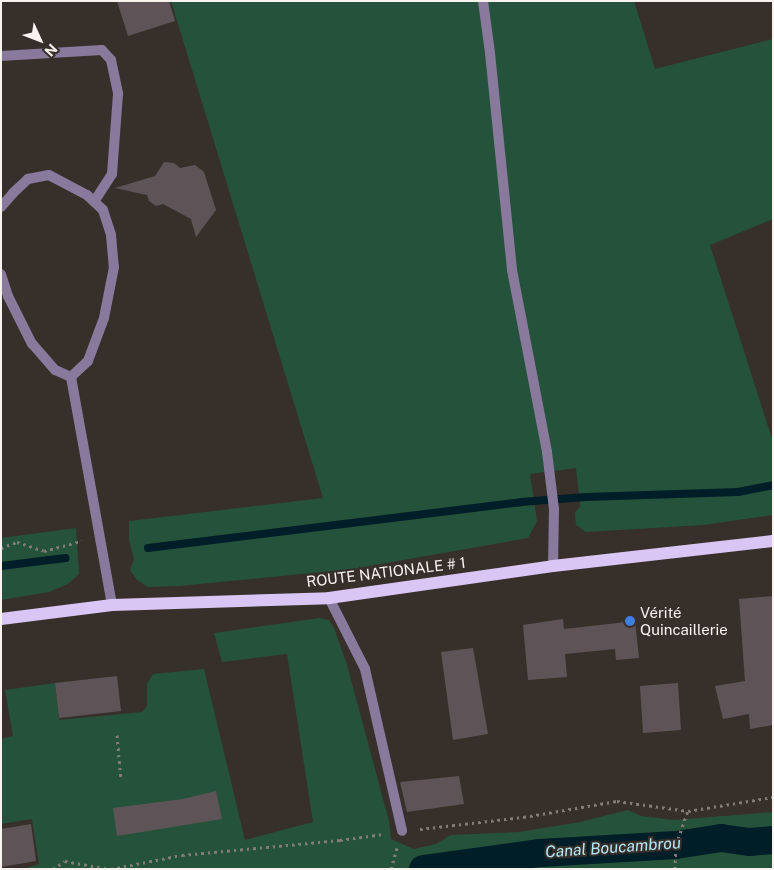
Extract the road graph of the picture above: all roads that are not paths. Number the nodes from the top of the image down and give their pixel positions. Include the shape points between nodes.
1 (483, 1) edge
2 (1, 56) edge
3 (94, 202) junction
4 (1, 207) edge
5 (1, 274) edge
6 (71, 377) junction
7 (773, 541) edge
8 (553, 566) junction
9 (330, 598) junction
10 (112, 605) junction
11 (1, 619) edge
12 (402, 831) road end

1 - 8 lane via 512,270 554,509
2 - 3 lane via 102,50 112,60 118,94 112,174
3 - 4 lane via 49,174 28,179
3 - 6 lane via 103,210 111,236 114,267 104,318 88,361
5 - 6 lane via 8,296 32,344 55,370
6 - 10 lane
7 - 8 main road, ROUTE NATIONALE # 1
8 - 9 main road, ROUTE NATIONALE # 1
9 - 10 main road, ROUTE NATIONALE # 1
9 - 12 lane via 365,669
10 - 11 main road, ROUTE NATIONALE # 1

